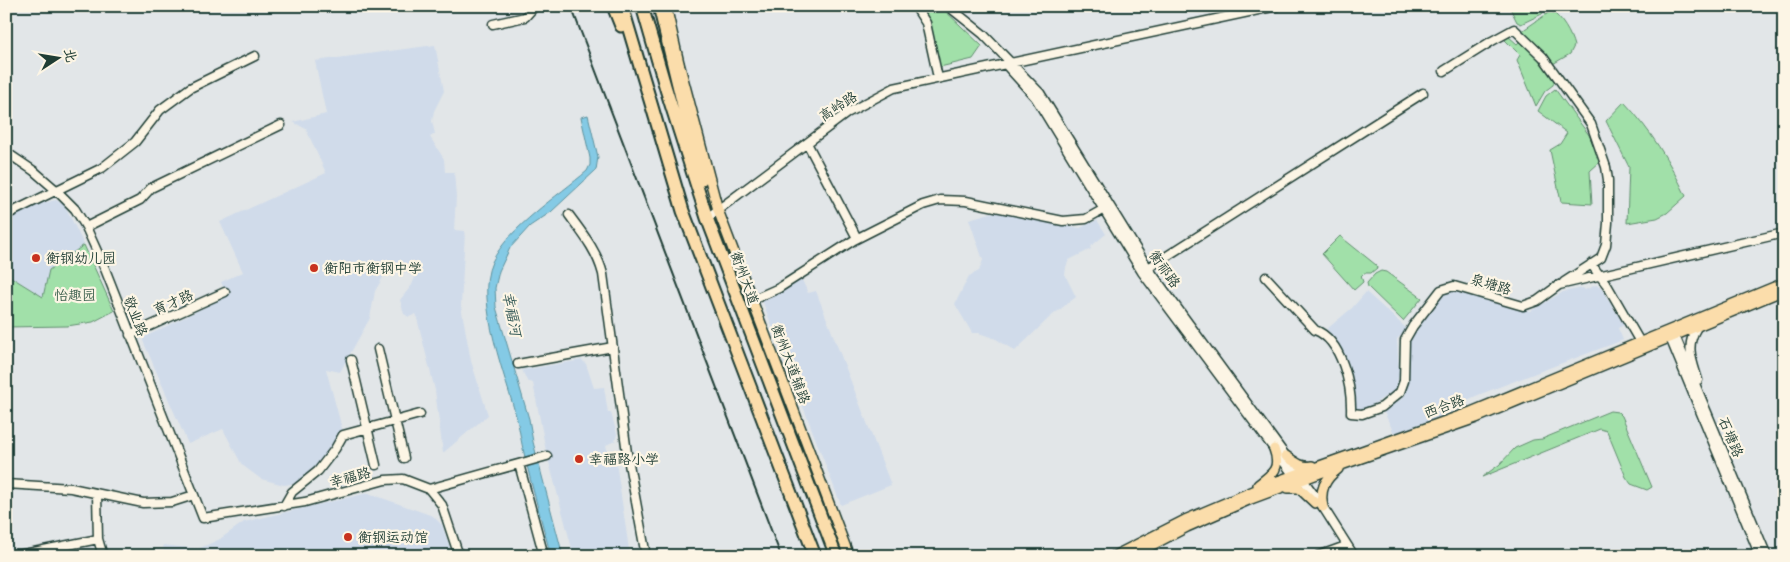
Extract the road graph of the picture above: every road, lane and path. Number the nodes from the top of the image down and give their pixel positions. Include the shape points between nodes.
1 (532, 6) edge
2 (614, 6) edge
3 (622, 6) edge
4 (642, 6) edge
5 (659, 6) edge
6 (666, 6) edge
7 (915, 6) edge
8 (943, 6) edge
9 (948, 6) edge
10 (1277, 6) edge
11 (493, 24) dead end
12 (255, 56) dead end
13 (1009, 64) junction
14 (1444, 70) dead end
15 (938, 78) junction
16 (1423, 93) dead end
17 (648, 98) junction
18 (281, 125) dead end
19 (807, 144) junction
20 (6, 152) edge
21 (57, 191) junction
22 (1104, 209) junction
23 (718, 210) junction
24 (6, 215) edge
25 (569, 215) dead end
26 (707, 218) junction
27 (86, 227) junction
28 (1784, 233) edge
29 (857, 238) junction
30 (1591, 264) junction
31 (1145, 270) junction
32 (1600, 275) junction
33 (1266, 277) dead end
34 (1784, 283) edge
35 (1560, 285) junction
36 (1784, 290) edge
37 (226, 292) dead end
38 (752, 300) junction
39 (1697, 327) junction
40 (1671, 333) junction
41 (130, 335) junction
42 (1640, 342) junction
43 (613, 347) junction
44 (378, 349) dead end
45 (351, 360) dead end
46 (518, 364) dead end
47 (420, 414) dead end
48 (1708, 415) junction
49 (395, 421) junction
50 (368, 428) junction
51 (1274, 449) junction
52 (545, 456) dead end
53 (1286, 456) junction
54 (404, 458) dead end
55 (521, 463) junction
56 (1324, 464) junction
57 (1344, 464) junction
58 (376, 465) dead end
59 (1298, 477) junction
60 (6, 484) edge
61 (429, 489) junction
62 (1277, 489) junction
63 (1249, 492) junction
64 (97, 494) junction
65 (194, 495) junction
66 (1319, 505) junction
67 (284, 506) junction
68 (203, 518) joint
69 (98, 539) junction
70 (1343, 547) junction
71 (14, 556) edge
72 (103, 556) edge
73 (459, 556) edge
74 (544, 556) edge
75 (646, 556) edge
76 (815, 556) edge
77 (836, 556) edge
78 (849, 556) edge
79 (1114, 556) edge
80 (1131, 556) edge
81 (1318, 556) edge
82 (1349, 556) edge
83 (1354, 556) edge
84 (1760, 556) edge
85 (1767, 556) edge

1 - 11 street via 525,17
2 - 17 highway
3 - 17 highway
4 - 26 highway, 衡州大道
5 - 26 highway via 700,173
6 - 23 main road, 衡州大道辅路
7 - 15 street via 926,23
8 - 13 street, 衡祁路
9 - 13 street, 衡祁路 via 983,34
10 - 13 street, 高岭路
12 - 21 street via 190,88 160,110 135,142 102,168
13 - 15 street, 高岭路
13 - 22 street, 衡祁路 via 1035,97
13 - 31 street, 衡祁路 via 1040,93
14 - 30 street via 1514,29 1543,57 1591,124 1606,167 1606,245 1601,258
15 - 19 street, 高岭路 via 894,88 847,113
16 - 31 street
17 - 76 highway via 683,211
18 - 27 street via 151,188 140,200
19 - 23 street, 高岭路
19 - 29 street
20 - 21 street, 敬业路
21 - 24 street
21 - 27 street, 敬业路 via 75,209
22 - 29 street via 1086,219 1063,221 966,201 940,200 923,205
22 - 31 street, 衡祁路
23 - 26 street, 高岭路
23 - 38 main road, 衡州大道辅路
25 - 43 street via 600,260
26 - 77 highway, 衡州大道
27 - 41 street, 敬业路
28 - 32 street, 泉塘路
29 - 38 street via 779,288
30 - 32 street
30 - 35 street
31 - 51 street, 衡祁路
31 - 53 street, 衡祁路
32 - 35 street, 泉塘路
32 - 42 street
33 - 35 street, 泉塘路 via 1315,330 1325,334 1331,342 1350,388 1351,413 1362,414 1382,407 1400,392 1404,380 1405,340 1440,290 1454,286 1523,306 1537,301
34 - 40 main road, 西合路
36 - 39 main road, 西合路
37 - 41 street, 育才路
38 - 78 main road, 衡州大道辅路
39 - 40 main road, 西合路
39 - 48 street via 1691,336 1690,346
40 - 42 main road, 西合路
40 - 48 street, 石塘路
40 - 57 main road, 西合路 via 1476,418
40 - 84 street, 石塘路
41 - 65 street, 敬业路
42 - 56 main road, 西合路 via 1471,412
43 - 46 street
43 - 75 street via 627,453
44 - 49 street
45 - 50 street
47 - 49 street
48 - 85 street, 石塘路
49 - 50 street
49 - 54 street
50 - 58 street
50 - 67 street via 343,435 318,471 292,492
51 - 59 street, 衡祁路
51 - 63 main road via 1277,466
52 - 55 street
53 - 56 main road via 1306,467
53 - 59 street, 衡祁路
55 - 61 street
55 - 74 street
56 - 59 main road, 西合路
57 - 59 main road, 西合路
57 - 66 main road via 1326,480
59 - 62 main road, 西合路
59 - 63 main road, 西合路
59 - 66 street, 衡祁路
60 - 64 street via 71,488
61 - 67 street, 幸福路 via 403,479 386,480
61 - 73 street via 442,504
62 - 66 main road via 1299,488
62 - 80 main road, 西合路
63 - 79 main road, 西合路 via 1184,520
64 - 65 street via 143,503 172,502
64 - 69 street
65 - 68 street, 敬业路
66 - 70 street, 衡祁路
66 - 83 street, 衡祁路
67 - 68 street, 幸福路
69 - 71 street
69 - 72 street
70 - 81 street
70 - 82 street, 衡祁路

